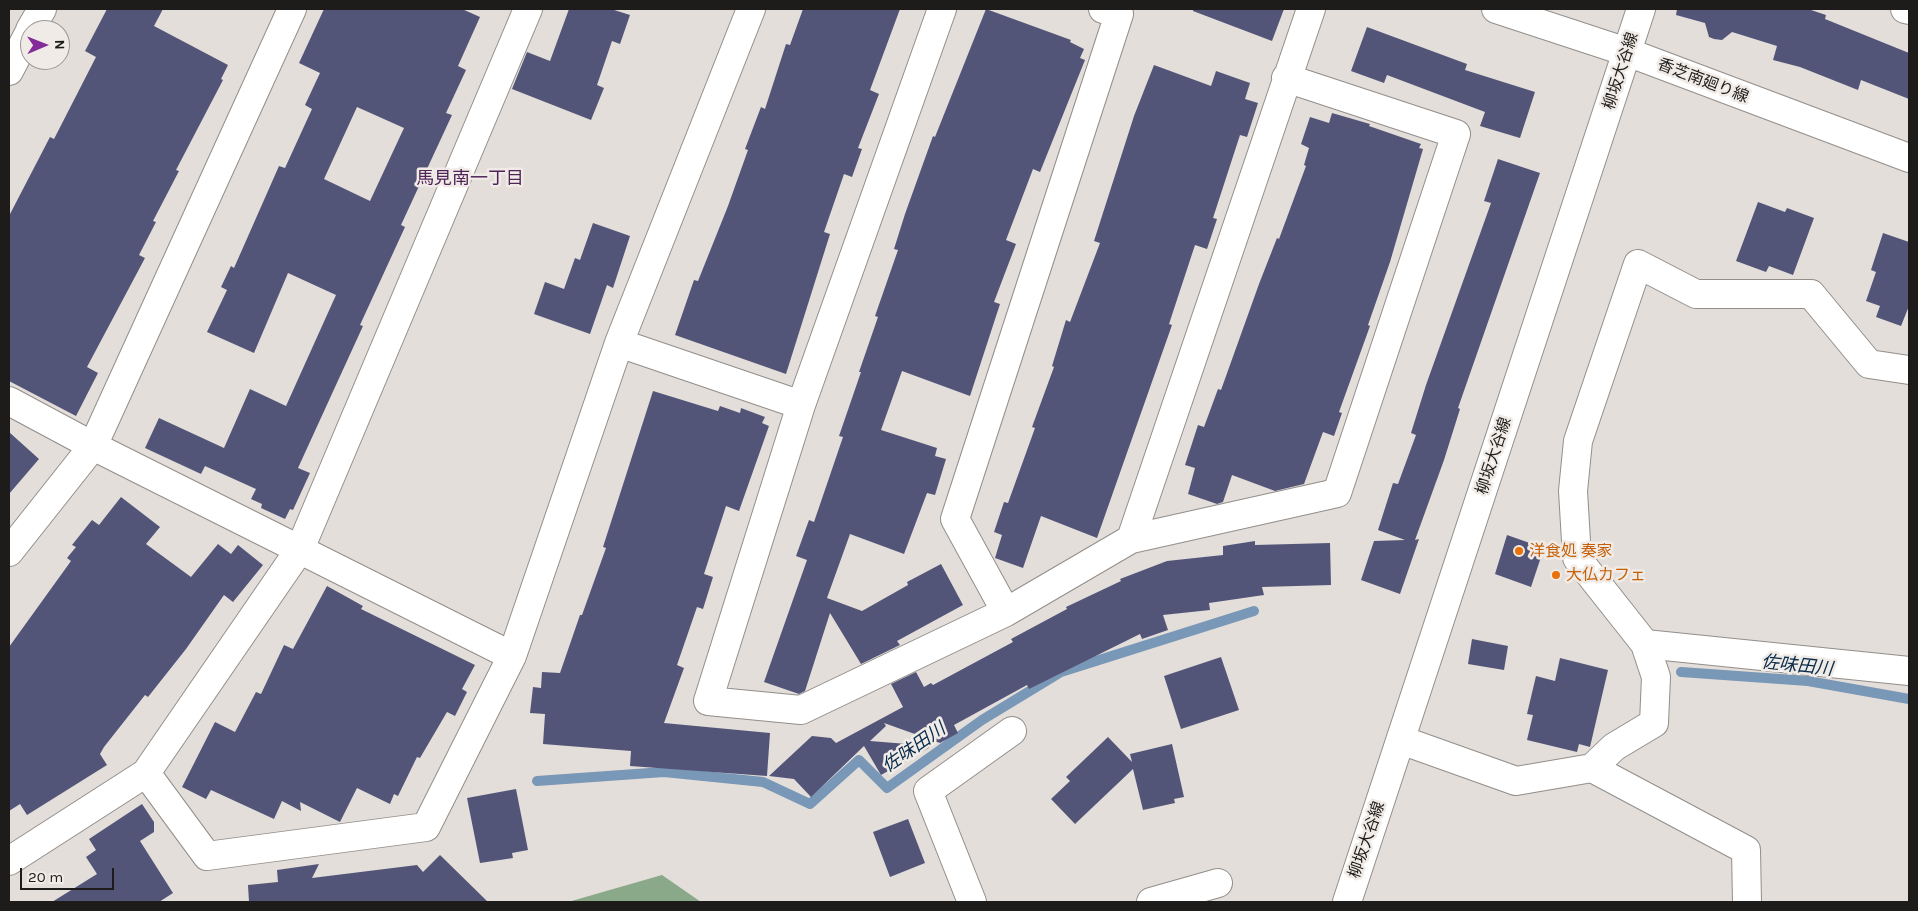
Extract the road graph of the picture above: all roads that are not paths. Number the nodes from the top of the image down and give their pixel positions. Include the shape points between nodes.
1 (42, 9) edge
2 (292, 9) edge
3 (528, 9) edge
4 (942, 9) edge
5 (1103, 9) edge
6 (1311, 9) edge
7 (1496, 9) edge
8 (1641, 9) edge
9 (1905, 9) edge
10 (1909, 10) edge
11 (744, 11) edge
12 (36, 20) edge
13 (20, 50) edge
14 (1627, 52) junction
15 (9, 71) edge
16 (1286, 78) junction
17 (1909, 158) edge
18 (619, 343) junction
19 (1909, 370) edge
20 (9, 401) edge
21 (801, 405) junction
22 (93, 446) junction
23 (1131, 539) junction
24 (300, 549) junction
25 (9, 552) edge
26 (1006, 612) junction
27 (1645, 644) junction
28 (512, 656) junction
29 (1909, 672) edge
30 (1012, 731) dead end
31 (1401, 740) junction
32 (1592, 768) junction
33 (146, 773) junction
34 (9, 861) edge
35 (1218, 883) dead end
36 (972, 902) edge
37 (1151, 902) edge
38 (1346, 902) edge
39 (1747, 902) edge

1 - 12 street
2 - 22 street
3 - 24 street
4 - 21 street
5 - 26 street via 1119,14 955,519
6 - 16 street
7 - 14 street, 香芝南廻り線
8 - 14 street, 柳坂大谷線
9 - 10 street
11 - 18 street
13 - 15 street
14 - 17 street, 香芝南廻り線
14 - 31 street, 柳坂大谷線
16 - 23 street
16 - 23 street via 1456,134 1344,474 1337,493
18 - 21 street
18 - 28 street
19 - 27 street via 1869,364 1811,294 1696,294 1638,264 1578,441 1573,491 1577,558
20 - 22 street
21 - 26 street via 708,702 801,710
22 - 24 street
22 - 25 street
23 - 26 street
24 - 28 street
24 - 33 street
27 - 29 street
27 - 32 street via 1656,677 1654,723 1614,747
28 - 33 street via 426,827 207,856
30 - 36 street via 928,791
31 - 32 street via 1516,781
31 - 38 street, 柳坂大谷線
32 - 39 street via 1746,850
33 - 34 street
35 - 37 street

